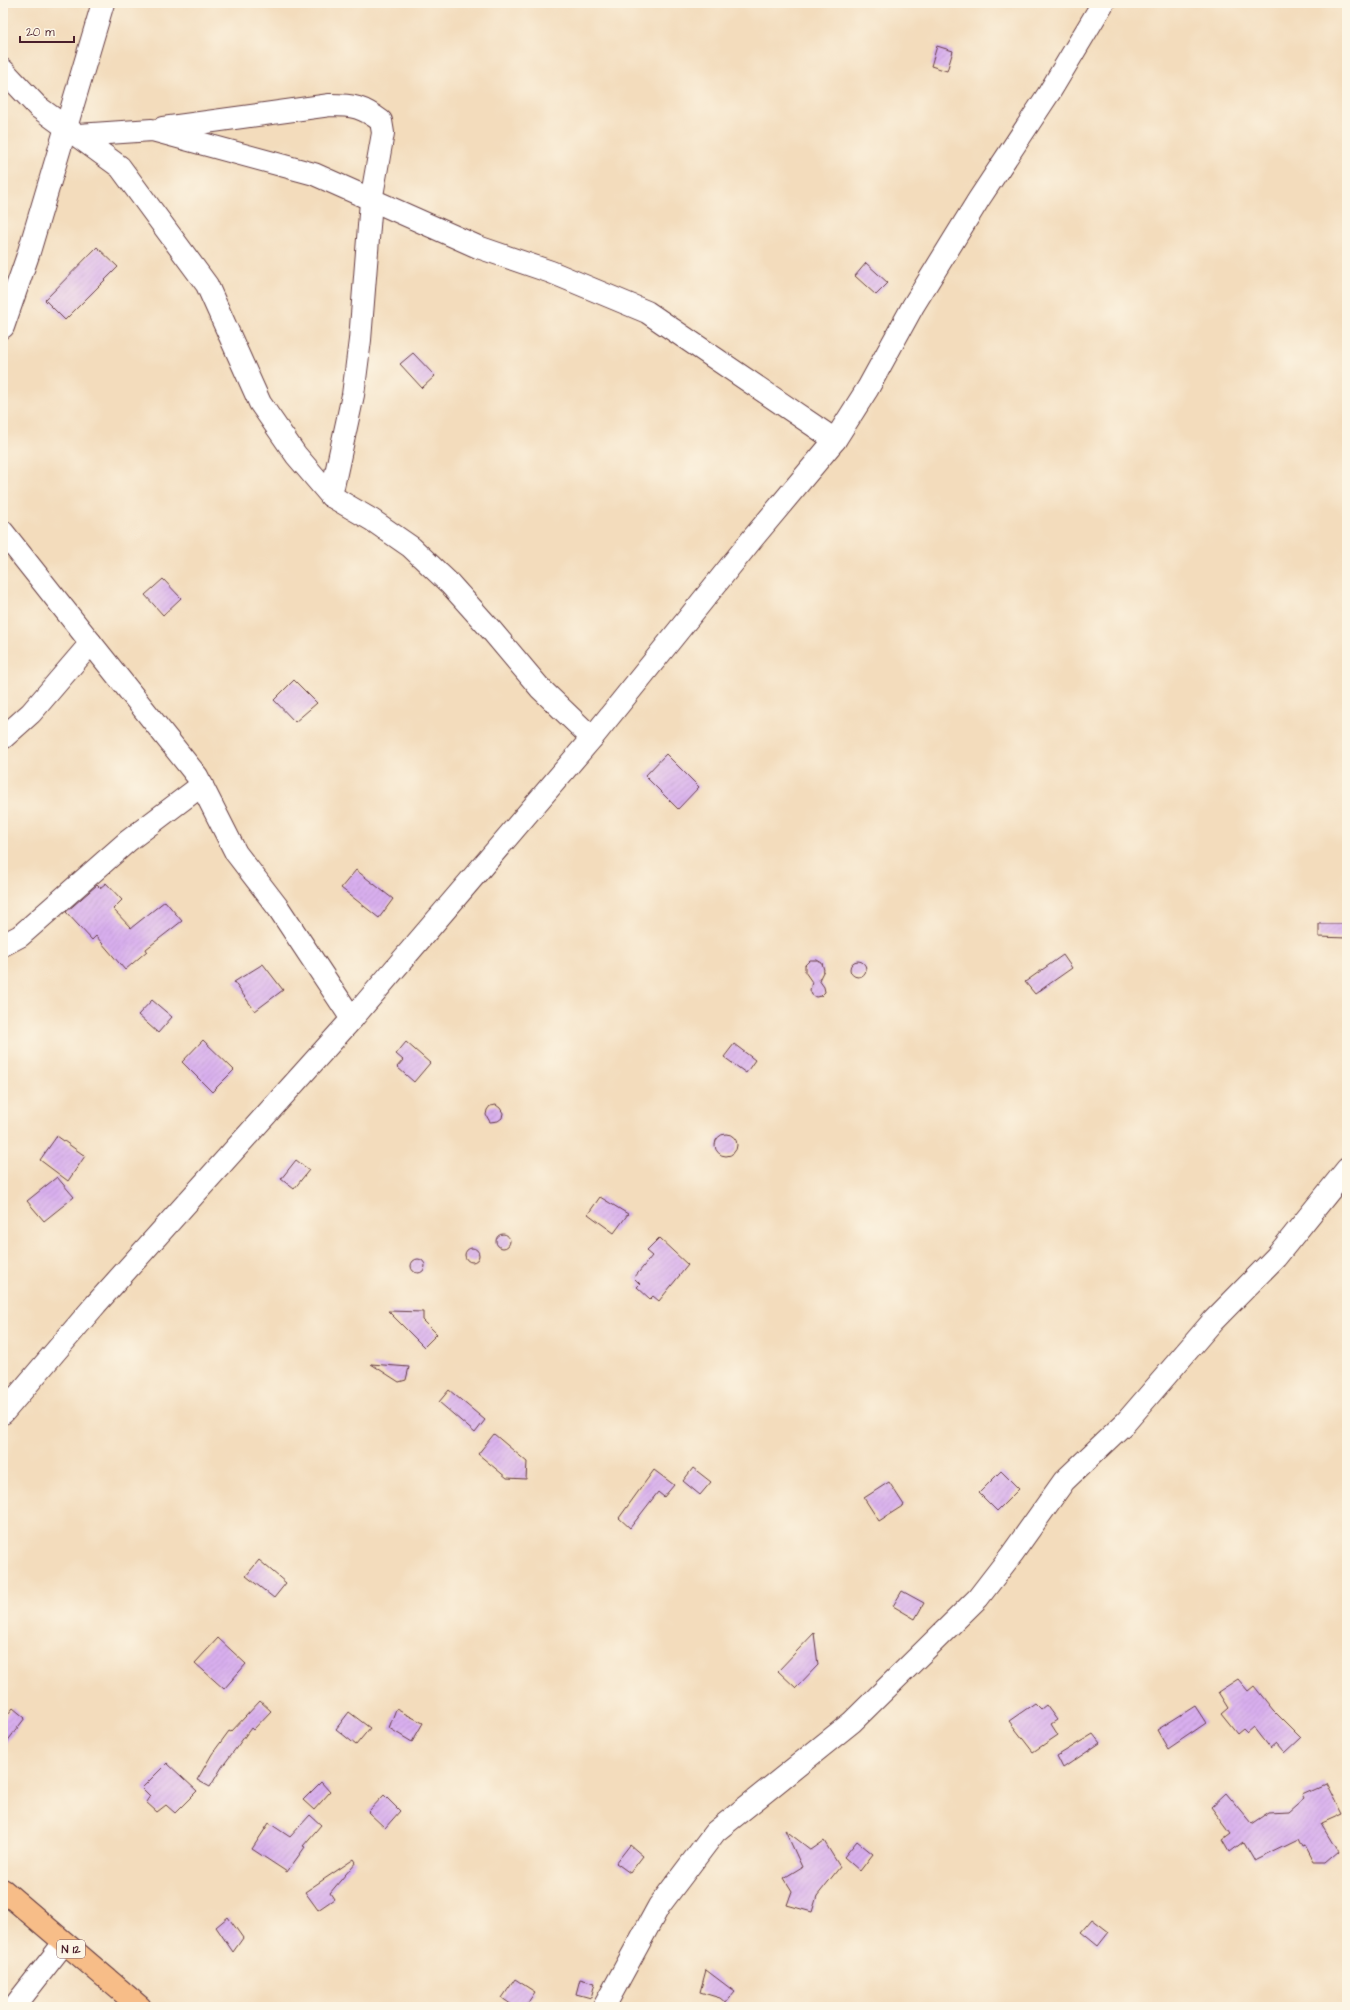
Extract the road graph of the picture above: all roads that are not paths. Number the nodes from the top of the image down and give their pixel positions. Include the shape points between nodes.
1 (104, 3) edge
2 (1103, 3) edge
3 (3, 70) edge
4 (72, 130) junction
5 (152, 130) junction
6 (371, 200) junction
7 (3, 327) edge
8 (835, 440) junction
9 (331, 496) junction
10 (3, 532) edge
11 (91, 643) junction
12 (3, 738) edge
13 (592, 738) junction
14 (202, 786) junction
15 (3, 945) edge
16 (352, 1018) junction
17 (1347, 1169) edge
18 (3, 1413) edge
19 (3, 1890) edge
20 (64, 1943) junction
21 (14, 2007) edge
22 (140, 2007) edge
23 (604, 2007) edge

1 - 4 street
2 - 8 street via 1050,93 966,219
3 - 4 street via 38,107
4 - 5 street
4 - 7 street
4 - 9 street via 120,167 207,285 260,404 296,455
5 - 6 street via 314,174
5 - 6 street via 330,105 350,105 366,110 381,121 383,132
6 - 8 street via 478,247 551,272 647,312
6 - 9 street via 353,395
8 - 13 street
9 - 13 street via 411,547 455,590 540,688
10 - 11 street
11 - 12 street via 31,713
11 - 14 street via 197,776
13 - 16 street
14 - 15 street via 128,841 20,936
14 - 16 street via 236,853 279,909
16 - 18 street via 96,1304
17 - 23 street via 1276,1257 1213,1321 1126,1422 1064,1481 978,1598 852,1722 715,1832 659,1906
19 - 20 highway, N 12
20 - 21 street
20 - 22 highway, N 12

